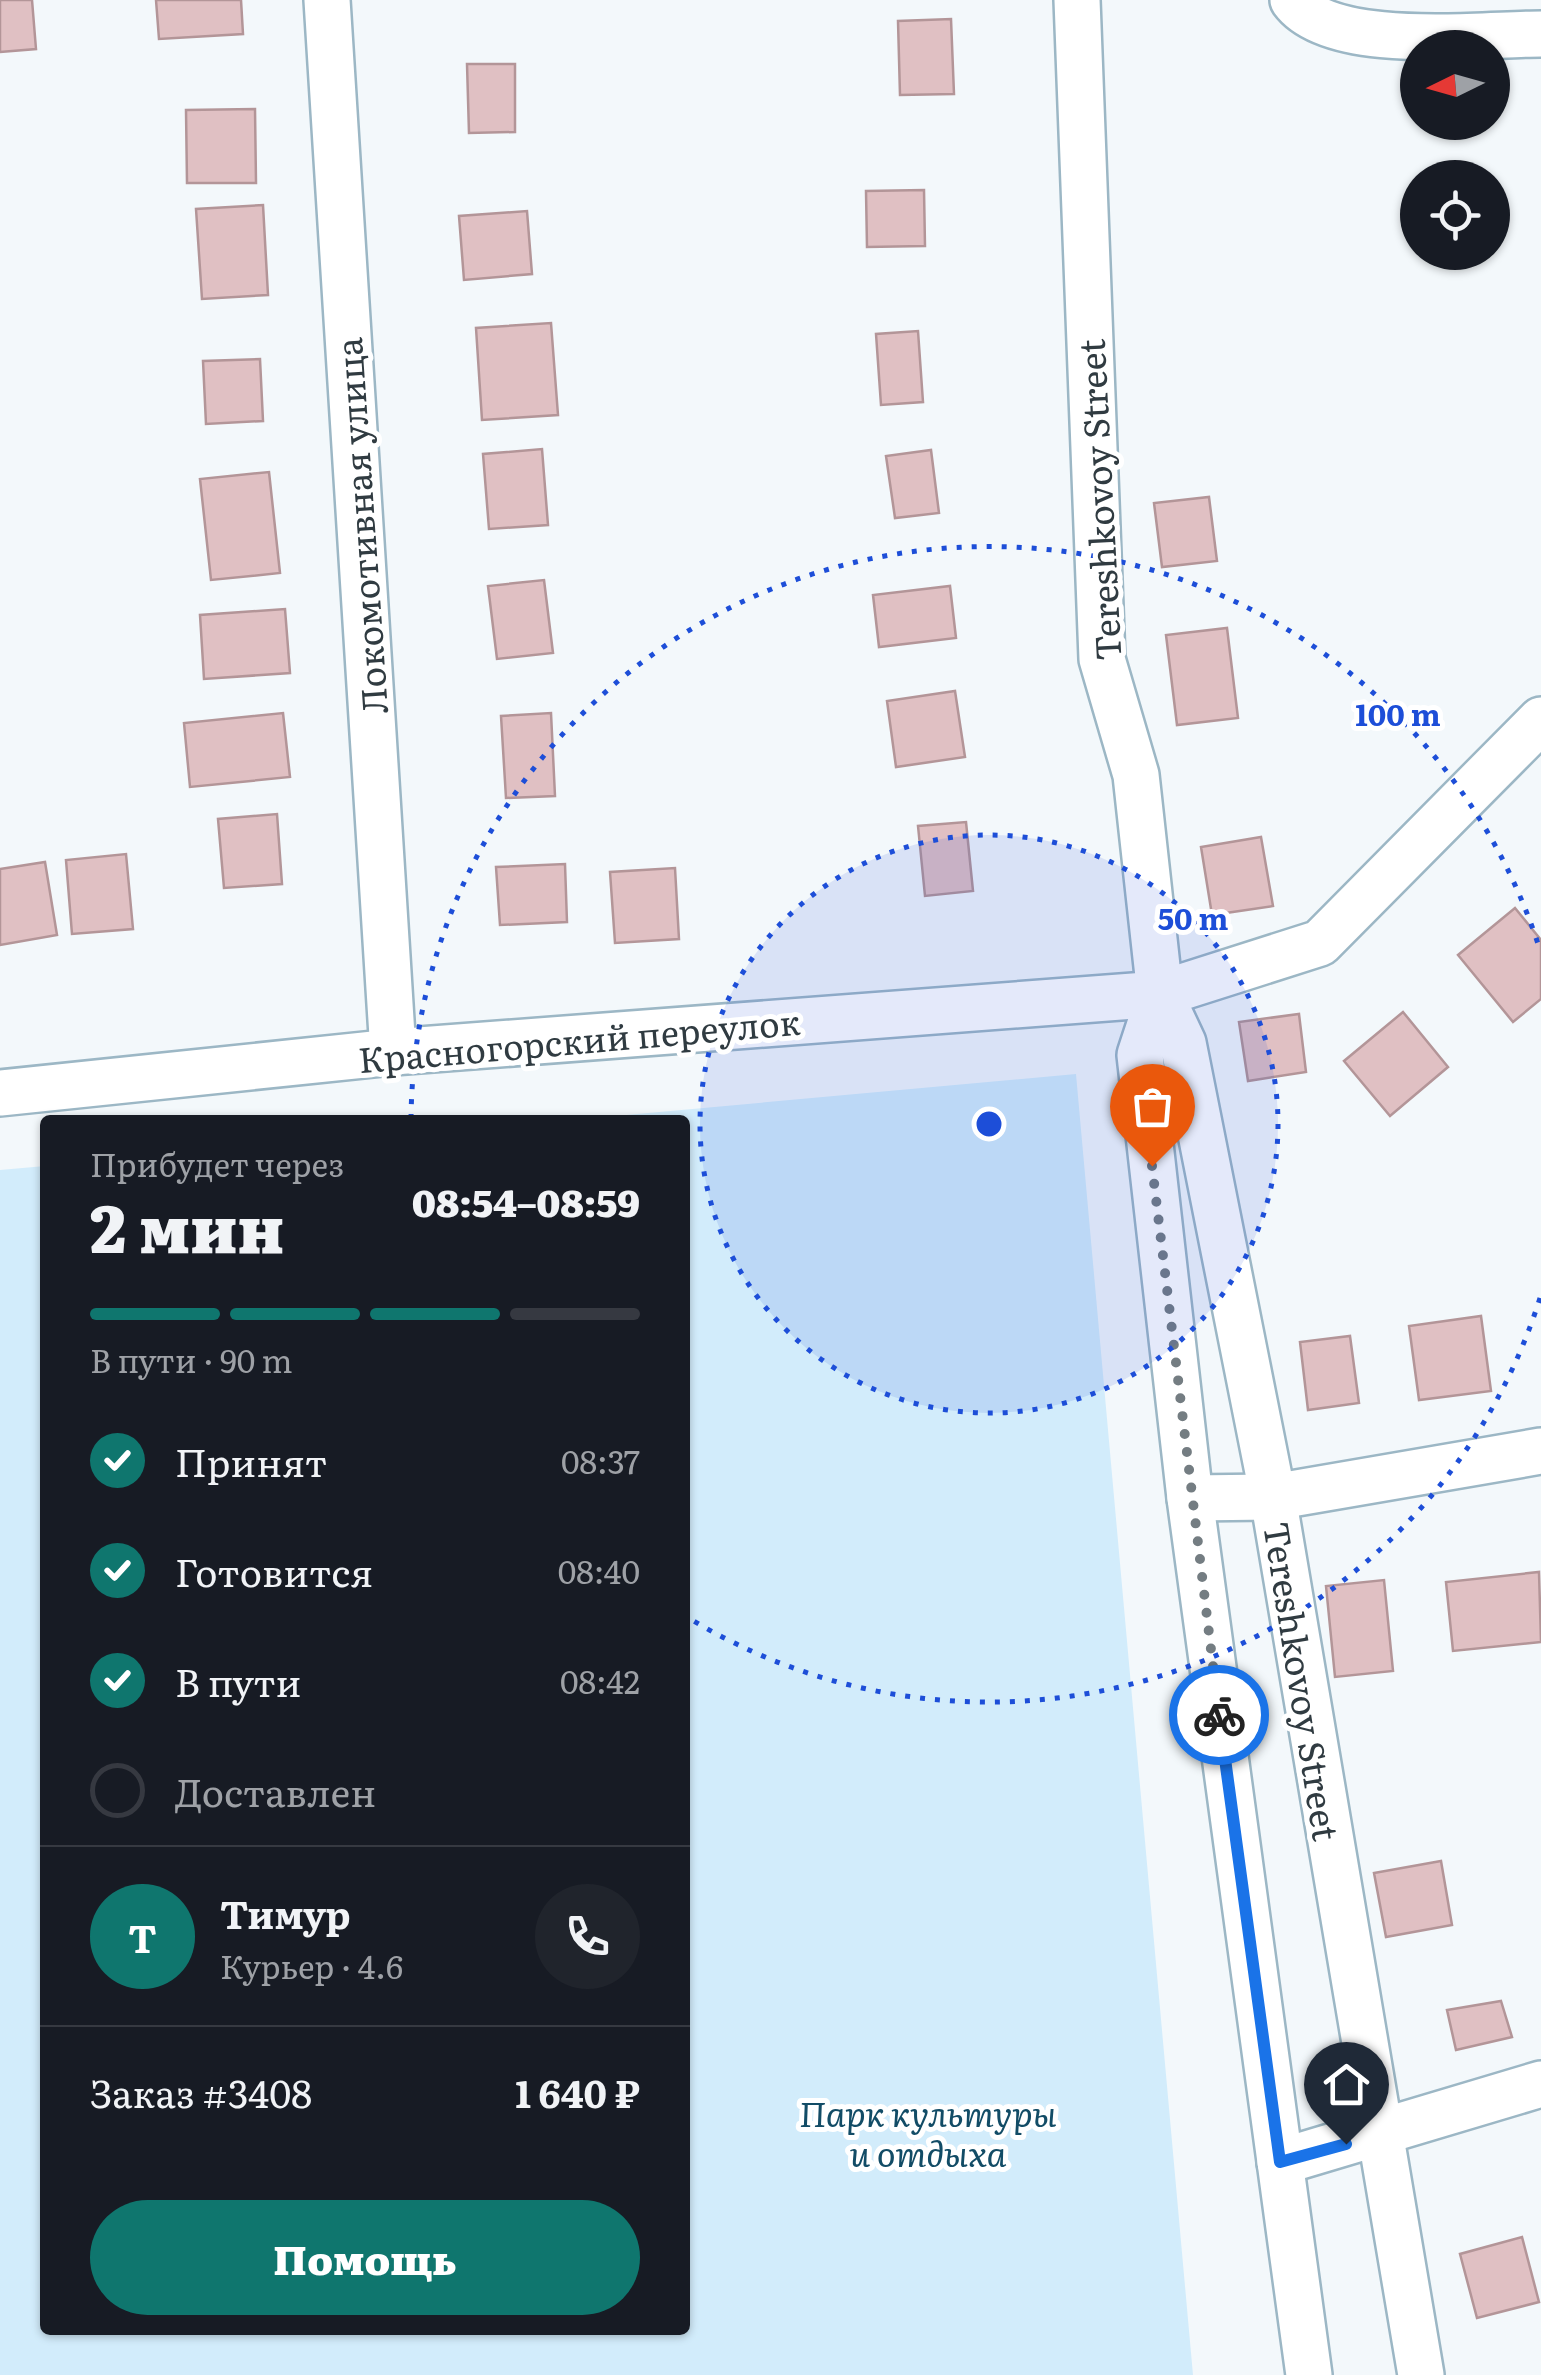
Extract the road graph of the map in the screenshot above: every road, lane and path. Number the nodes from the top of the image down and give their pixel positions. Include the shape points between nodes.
1 (327, 0) edge
2 (1076, 0) edge
3 (1293, 0) edge
4 (1541, 34) edge
5 (1541, 720) edge
6 (1160, 994) junction
7 (393, 1052) junction
8 (0, 1094) edge
9 (1541, 1451) edge
10 (1273, 1497) junction
11 (1190, 1498) junction
12 (1541, 2084) edge
13 (1379, 2135) junction
14 (1280, 2162) junction
15 (1309, 2375) edge
16 (1422, 2375) edge

1 - 7 street, Локомотивная улица
2 - 6 street, Tereshkovoy Street via 1102,658 1136,775
3 - 4 street via 1304,14 1366,35
5 - 6 street, Красногорский переулок via 1320,943
6 - 7 street, Красногорский переулок
6 - 10 street, Tereshkovoy Street via 1183,1043
6 - 11 street, Tereshkovoy Street via 1140,1055
7 - 8 street, Красногорский переулок
9 - 10 street
10 - 11 street
10 - 13 street, Tereshkovoy Street
11 - 14 street, Tereshkovoy Street
12 - 13 street
13 - 14 street
13 - 16 street, Tereshkovoy Street
14 - 15 street, Tereshkovoy Street

